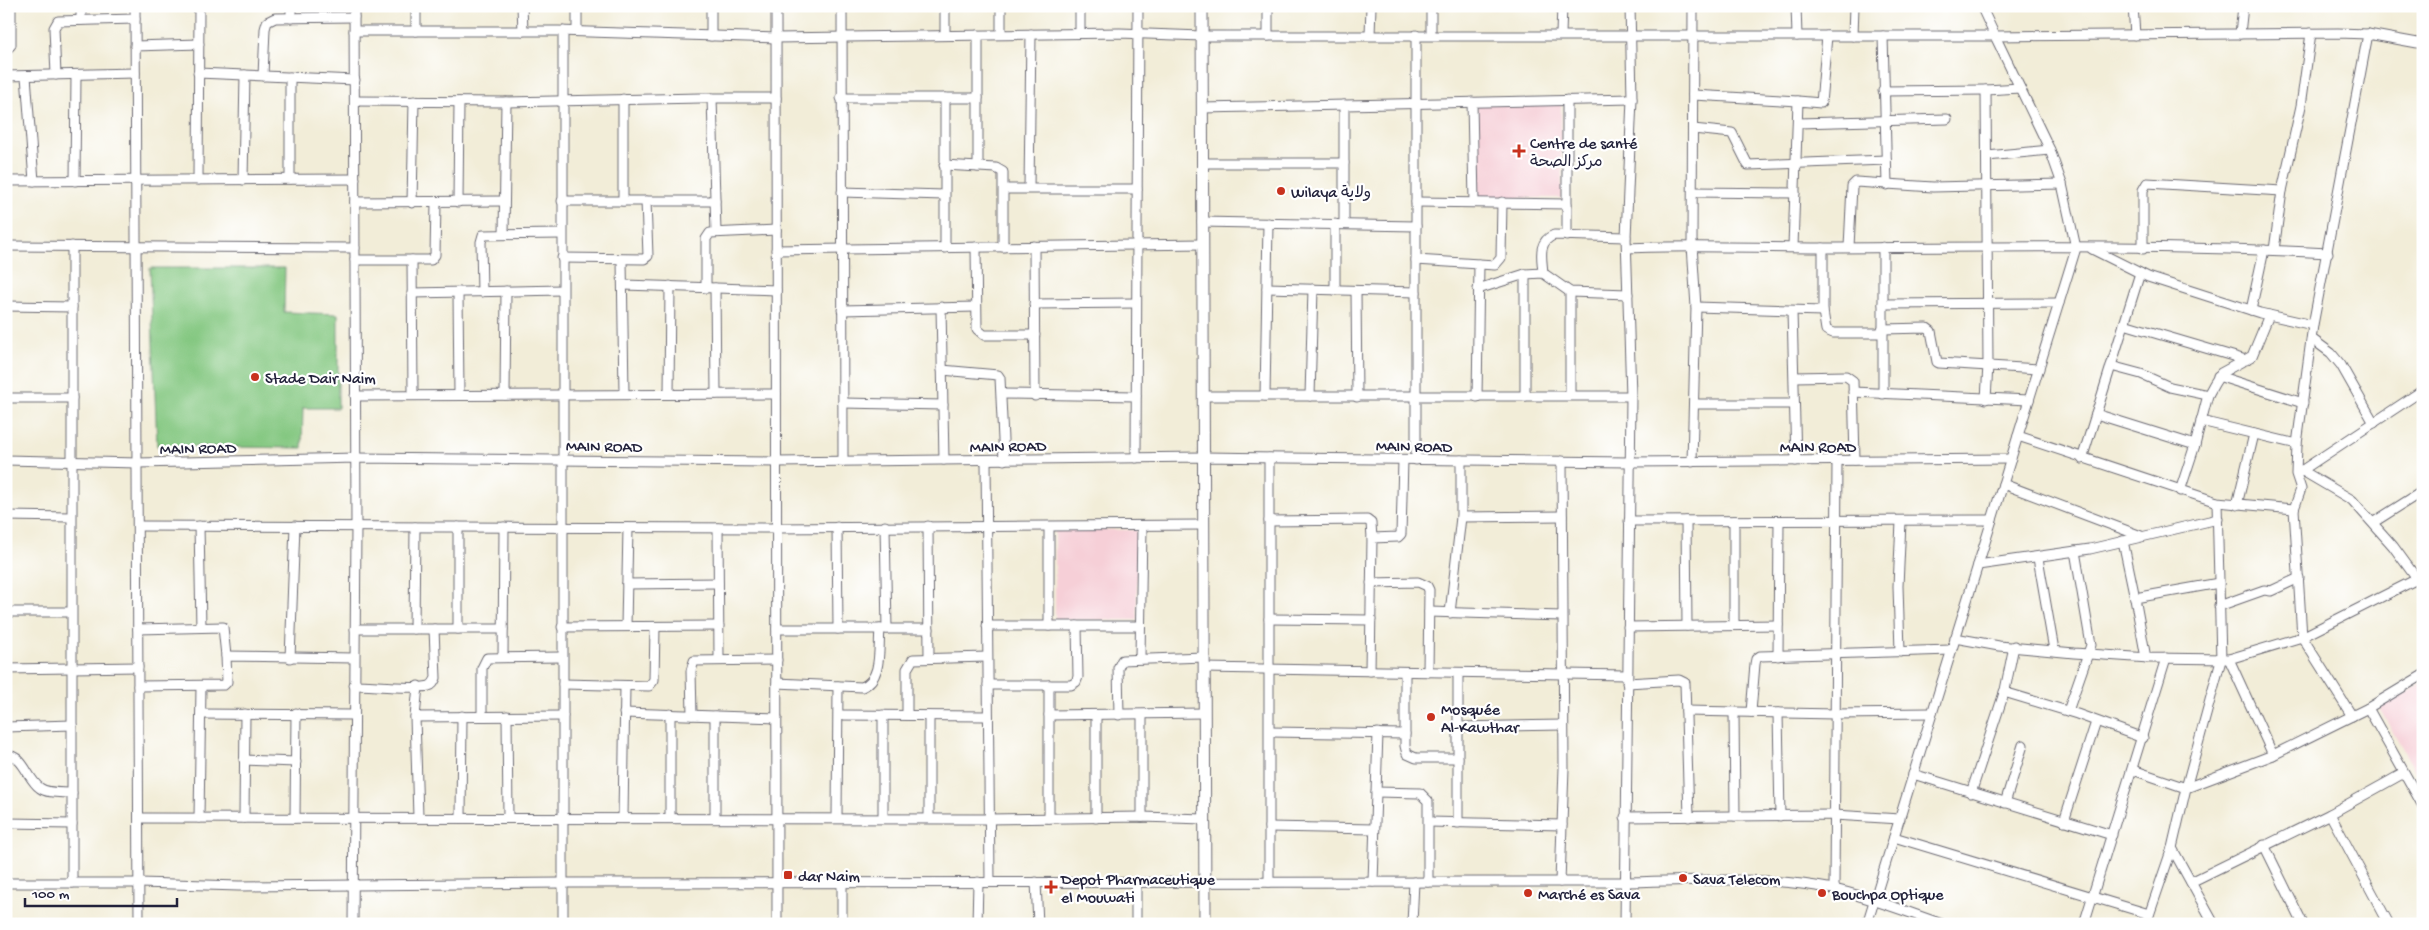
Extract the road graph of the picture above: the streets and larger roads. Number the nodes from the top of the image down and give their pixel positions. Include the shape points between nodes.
1 (10, 6) edge
2 (81, 6) edge
3 (134, 6) edge
4 (199, 6) edge
5 (291, 6) edge
6 (354, 6) edge
7 (416, 6) edge
8 (522, 6) edge
9 (577, 6) edge
10 (711, 6) edge
11 (776, 6) edge
12 (842, 6) edge
13 (945, 6) edge
14 (1001, 6) edge
15 (1080, 6) edge
16 (1138, 6) edge
17 (1202, 6) edge
18 (1268, 6) edge
19 (1371, 6) edge
20 (1431, 6) edge
21 (1562, 6) edge
22 (1630, 6) edge
23 (1693, 6) edge
24 (1796, 6) edge
25 (1854, 6) edge
26 (1981, 6) edge
27 (2133, 6) edge
28 (2243, 6) edge
29 (354, 17) junction
30 (291, 18) junction
31 (135, 19) junction
32 (81, 20) junction
33 (354, 31) junction
34 (416, 31) junction
35 (523, 31) junction
36 (562, 31) junction
37 (577, 31) junction
38 (1080, 33) junction
39 (2311, 33) junction
40 (978, 34) junction
41 (1000, 34) junction
42 (1031, 34) junction
43 (1138, 34) junction
44 (1561, 34) junction
45 (2240, 34) junction
46 (2368, 34) junction
47 (945, 35) junction
48 (1370, 35) junction
49 (1416, 35) junction
50 (1431, 35) junction
51 (1631, 35) junction
52 (2135, 35) junction
53 (711, 36) junction
54 (841, 36) junction
55 (1202, 36) junction
56 (1268, 36) junction
57 (1692, 36) junction
58 (1797, 36) junction
59 (1827, 36) junction
60 (1853, 36) junction
61 (1882, 36) junction
62 (1995, 36) junction
63 (776, 38) junction
64 (199, 44) junction
65 (2423, 44) edge
66 (135, 46) junction
67 (6, 50) edge
68 (135, 73) junction
69 (198, 73) junction
70 (76, 74) junction
71 (56, 75) junction
72 (245, 75) junction
73 (6, 76) edge
74 (26, 76) junction
75 (263, 76) junction
76 (290, 77) junction
77 (354, 80) junction
78 (2020, 88) junction
79 (1986, 90) junction
80 (1884, 91) junction
81 (1692, 95) junction
82 (712, 98) junction
83 (776, 98) junction
84 (841, 98) junction
85 (944, 98) junction
86 (978, 98) junction
87 (1632, 98) junction
88 (623, 99) junction
89 (562, 100) junction
90 (1567, 100) junction
91 (354, 101) junction
92 (414, 101) junction
93 (1798, 101) junction
94 (459, 102) junction
95 (506, 102) junction
96 (1472, 102) junction
97 (1415, 103) junction
98 (1344, 104) junction
99 (1202, 108) junction
100 (1947, 119) dead end
101 (1884, 121) junction
102 (1798, 123) junction
103 (1693, 129) junction
104 (2050, 150) junction
105 (1988, 156) junction
106 (1886, 160) junction
107 (1202, 163) junction
108 (1344, 163) junction
109 (1796, 163) junction
110 (944, 165) junction
111 (978, 167) junction
112 (355, 179) junction
113 (136, 180) junction
114 (198, 180) junction
115 (243, 180) junction
116 (290, 180) junction
117 (6, 181) edge
118 (34, 181) junction
119 (75, 181) junction
120 (2062, 184) junction
121 (1887, 185) junction
122 (1987, 186) junction
123 (1004, 188) junction
124 (1029, 188) junction
125 (1137, 189) junction
126 (2282, 190) junction
127 (842, 192) junction
128 (1693, 192) junction
129 (1795, 193) junction
130 (944, 195) junction
131 (503, 201) junction
132 (562, 201) junction
133 (622, 201) junction
134 (646, 201) junction
135 (715, 201) junction
136 (355, 202) junction
137 (412, 202) junction
138 (458, 202) junction
139 (1416, 202) junction
140 (1474, 202) junction
141 (1502, 202) junction
142 (436, 203) junction
143 (1567, 204) junction
144 (1202, 222) junction
145 (1268, 223) junction
146 (1340, 224) junction
147 (1416, 226) junction
148 (776, 230) junction
149 (716, 232) junction
150 (504, 234) junction
151 (562, 234) junction
152 (1567, 236) junction
153 (1626, 237) junction
154 (1202, 244) junction
155 (1136, 245) junction
156 (1692, 245) junction
157 (6, 246) edge
158 (72, 246) junction
159 (136, 246) junction
160 (1034, 246) junction
161 (976, 247) junction
162 (1003, 247) junction
163 (1793, 247) junction
164 (1850, 247) junction
165 (1883, 247) junction
166 (1987, 247) junction
167 (355, 248) junction
168 (945, 248) junction
169 (1627, 248) junction
170 (1823, 248) junction
171 (2076, 248) junction
172 (2090, 248) junction
173 (842, 249) junction
174 (2143, 249) junction
175 (776, 250) junction
176 (2269, 250) junction
177 (2328, 253) junction
178 (562, 258) junction
179 (355, 260) junction
180 (412, 260) junction
181 (622, 260) junction
182 (1416, 260) junction
183 (1479, 264) junction
184 (1543, 273) junction
185 (2140, 273) junction
186 (1525, 274) junction
187 (624, 285) junction
188 (670, 286) junction
189 (711, 288) junction
190 (1267, 288) junction
191 (1313, 289) junction
192 (1478, 289) junction
193 (562, 290) junction
194 (776, 290) junction
195 (1335, 290) junction
196 (1356, 290) junction
197 (506, 291) junction
198 (458, 292) junction
199 (482, 292) junction
200 (1416, 292) junction
201 (1570, 292) junction
202 (412, 293) junction
203 (1628, 294) junction
204 (1136, 303) junction
205 (1987, 303) junction
206 (2059, 303) junction
207 (1034, 304) junction
208 (1883, 304) junction
209 (6, 306) edge
210 (72, 307) junction
211 (941, 307) junction
212 (976, 307) junction
213 (1696, 307) junction
214 (842, 310) junction
215 (1792, 310) junction
216 (2251, 310) junction
217 (1823, 311) junction
218 (2269, 315) junction
219 (2124, 324) junction
220 (2313, 325) junction
221 (1882, 331) junction
222 (1035, 335) junction
223 (2312, 338) junction
224 (2246, 360) junction
225 (1988, 364) junction
226 (2111, 366) junction
227 (2039, 368) junction
228 (942, 370) junction
229 (1795, 376) junction
230 (2218, 376) junction
231 (2423, 390) edge
232 (1853, 392) junction
233 (562, 394) junction
234 (624, 394) junction
235 (669, 394) junction
236 (716, 394) junction
237 (776, 394) junction
238 (1002, 394) junction
239 (1883, 394) junction
240 (413, 395) junction
241 (459, 395) junction
242 (505, 395) junction
243 (1570, 395) junction
244 (2208, 395) junction
245 (355, 396) junction
246 (1035, 396) junction
247 (1136, 396) junction
248 (1203, 396) junction
249 (1265, 396) junction
250 (1310, 396) junction
251 (1525, 396) junction
252 (1631, 396) junction
253 (1357, 397) junction
254 (1416, 397) junction
255 (1477, 397) junction
256 (6, 398) edge
257 (72, 398) junction
258 (1986, 399) junction
259 (2029, 400) junction
260 (843, 403) junction
261 (2303, 403) junction
262 (1694, 404) junction
263 (1794, 404) junction
264 (943, 405) junction
265 (2096, 414) junction
266 (2201, 421) junction
267 (2374, 423) junction
268 (2254, 434) junction
269 (2018, 436) junction
270 (2195, 444) junction
271 (2297, 444) junction
272 (1203, 457) junction
273 (356, 458) junction
274 (1136, 458) junction
275 (1269, 458) junction
276 (562, 459) junction
277 (2011, 459) junction
278 (2082, 459) junction
279 (6, 460) edge
280 (944, 460) junction
281 (986, 460) junction
282 (1004, 460) junction
283 (1403, 460) junction
284 (1416, 460) junction
285 (1461, 460) junction
286 (1837, 460) junction
287 (1855, 460) junction
288 (72, 461) junction
289 (1562, 461) junction
290 (1796, 461) junction
291 (777, 462) junction
292 (843, 462) junction
293 (1630, 462) junction
294 (1692, 462) junction
295 (138, 463) junction
296 (2299, 472) junction
297 (2003, 484) junction
298 (2180, 490) junction
299 (2423, 491) edge
300 (2217, 502) junction
301 (2237, 505) junction
302 (2294, 509) junction
303 (6, 516) edge
304 (71, 516) junction
305 (1562, 516) junction
306 (1461, 517) junction
307 (2218, 519) junction
308 (1992, 520) junction
309 (1269, 521) junction
310 (1629, 521) junction
311 (1686, 521) junction
312 (1734, 521) junction
313 (1779, 521) junction
314 (1837, 521) junction
315 (1902, 522) junction
316 (2374, 522) junction
317 (1203, 525) junction
318 (138, 526) junction
319 (199, 526) junction
320 (295, 526) junction
321 (885, 526) junction
322 (928, 526) junction
323 (1142, 526) junction
324 (356, 527) junction
325 (415, 527) junction
326 (504, 527) junction
327 (562, 527) junction
328 (837, 527) junction
329 (986, 527) junction
330 (1049, 527) junction
331 (458, 528) junction
332 (628, 528) junction
333 (718, 528) junction
334 (776, 528) junction
335 (2141, 536) junction
336 (1372, 538) junction
337 (2123, 541) junction
338 (2075, 551) junction
339 (2038, 558) junction
340 (1978, 565) junction
341 (2299, 578) junction
342 (2420, 578) edge
343 (718, 583) junction
344 (1371, 583) junction
345 (2219, 583) junction
346 (627, 584) junction
347 (2134, 598) junction
348 (2219, 606) junction
349 (6, 612) edge
350 (71, 612) junction
351 (1429, 612) junction
352 (1450, 613) junction
353 (1562, 616) junction
354 (1269, 619) junction
355 (1371, 620) junction
356 (1734, 625) junction
357 (1778, 625) junction
358 (626, 626) junction
359 (718, 626) junction
360 (987, 626) junction
361 (1049, 626) junction
362 (1077, 626) junction
363 (1140, 626) junction
364 (1687, 626) junction
365 (201, 627) junction
366 (562, 627) junction
367 (655, 627) junction
368 (1628, 627) junction
369 (138, 629) junction
370 (354, 629) junction
371 (414, 629) junction
372 (434, 629) junction
373 (458, 629) junction
374 (503, 629) junction
375 (777, 629) junction
376 (838, 629) junction
377 (883, 629) junction
378 (929, 629) junction
379 (2302, 637) junction
380 (1955, 638) junction
381 (2014, 646) junction
382 (1952, 650) junction
383 (2054, 650) junction
384 (1900, 652) junction
385 (2088, 654) junction
386 (1836, 655) junction
387 (226, 656) junction
388 (1778, 656) junction
389 (503, 657) junction
390 (562, 657) junction
391 (987, 657) junction
392 (290, 658) junction
393 (354, 658) junction
394 (929, 658) junction
395 (1140, 658) junction
396 (2146, 658) junction
397 (2166, 658) junction
398 (719, 659) junction
399 (2225, 659) junction
400 (777, 660) junction
401 (1204, 663) junction
402 (138, 667) junction
403 (73, 668) junction
404 (6, 669) edge
405 (1270, 670) junction
406 (1370, 671) junction
407 (1405, 672) junction
408 (1428, 672) junction
409 (1458, 673) junction
410 (1563, 674) junction
411 (2423, 675) edge
412 (1627, 679) junction
413 (563, 684) junction
414 (777, 684) junction
415 (354, 685) junction
416 (988, 685) junction
417 (1048, 685) junction
418 (138, 686) junction
419 (202, 686) junction
420 (418, 686) junction
421 (625, 686) junction
422 (838, 686) junction
423 (2004, 692) junction
424 (2368, 708) junction
425 (1686, 711) junction
426 (2068, 711) junction
427 (1734, 712) junction
428 (1751, 712) junction
429 (296, 713) junction
430 (624, 713) junction
431 (1204, 713) junction
432 (1778, 713) junction
433 (1932, 713) junction
434 (201, 714) junction
435 (245, 714) junction
436 (670, 714) junction
437 (1835, 714) junction
438 (354, 715) junction
439 (482, 715) junction
440 (692, 715) junction
441 (839, 715) junction
442 (883, 715) junction
443 (1049, 715) junction
444 (1096, 715) junction
445 (1119, 715) junction
446 (1142, 715) junction
447 (462, 716) junction
448 (507, 716) junction
449 (563, 716) junction
450 (715, 716) junction
451 (907, 716) junction
452 (928, 716) junction
453 (988, 716) junction
454 (2352, 716) junction
455 (415, 717) junction
456 (777, 718) junction
457 (2096, 722) junction
458 (1563, 725) junction
459 (72, 726) junction
460 (6, 727) edge
461 (1458, 727) junction
462 (1270, 732) junction
463 (1378, 733) junction
464 (1405, 734) junction
465 (2142, 738) junction
466 (2023, 745) dead end
467 (6, 755) edge
468 (2273, 755) junction
469 (1458, 758) junction
470 (244, 760) junction
471 (296, 762) junction
472 (2133, 770) junction
473 (2404, 773) junction
474 (1914, 774) junction
475 (2186, 788) junction
476 (1376, 792) junction
477 (72, 793) junction
478 (1971, 793) junction
479 (2005, 803) junction
480 (2423, 806) edge
481 (2330, 814) junction
482 (1834, 815) junction
483 (1735, 816) junction
484 (1780, 816) junction
485 (418, 817) junction
486 (1142, 817) junction
487 (1689, 817) junction
488 (139, 818) junction
489 (199, 818) junction
490 (244, 818) junction
491 (295, 818) junction
492 (461, 818) junction
493 (508, 818) junction
494 (563, 818) junction
495 (623, 818) junction
496 (670, 818) junction
497 (715, 818) junction
498 (838, 818) junction
499 (883, 818) junction
500 (929, 818) junction
501 (1049, 818) junction
502 (1096, 818) junction
503 (1625, 818) junction
504 (354, 819) junction
505 (777, 819) junction
506 (989, 819) junction
507 (1204, 819) junction
508 (1900, 819) junction
509 (2064, 821) junction
510 (1429, 822) junction
511 (6, 823) edge
512 (1458, 823) junction
513 (72, 824) junction
514 (1562, 825) junction
515 (1269, 827) junction
516 (1374, 829) junction
517 (2112, 835) junction
518 (1894, 837) junction
519 (2264, 845) junction
520 (2172, 848) junction
521 (842, 882) junction
522 (978, 882) junction
523 (990, 882) junction
524 (1036, 882) junction
525 (1136, 882) junction
526 (1205, 882) junction
527 (1269, 882) junction
528 (1372, 882) junction
529 (1414, 882) junction
530 (1428, 882) junction
531 (1560, 882) junction
532 (1624, 882) junction
533 (2191, 882) junction
534 (6, 883) edge
535 (72, 883) junction
536 (140, 883) junction
537 (563, 883) junction
538 (777, 883) junction
539 (354, 886) junction
540 (1834, 889) junction
541 (2093, 896) junction
542 (1874, 901) junction
543 (2149, 914) junction
544 (1924, 921) edge
545 (2212, 922) edge
546 (139, 924) edge
547 (353, 924) edge
548 (563, 924) edge
549 (777, 924) edge
550 (842, 924) edge
551 (977, 924) edge
552 (1038, 924) edge
553 (1136, 924) edge
554 (1205, 924) edge
555 (1412, 924) edge
556 (1625, 924) edge
557 (1867, 924) edge
558 (1942, 924) edge
559 (2084, 924) edge
560 (2146, 924) edge
561 (2303, 924) edge
562 (2388, 924) edge

1 - 67 street via 11,45
2 - 32 street
3 - 31 street
4 - 64 street
5 - 30 street
6 - 29 street
7 - 34 street
8 - 35 street
9 - 37 street
10 - 53 street
11 - 63 street
12 - 54 street
13 - 47 street
14 - 41 street
15 - 38 street
16 - 43 street
17 - 55 street
18 - 56 street
19 - 48 street
20 - 50 street
21 - 44 street
22 - 51 street
23 - 57 street
24 - 58 street
25 - 60 street
26 - 62 street
27 - 52 street
28 - 45 street
29 - 30 street
29 - 33 street
30 - 75 street via 275,18 267,22
31 - 32 street
31 - 66 street
32 - 71 street via 58,21 55,24
33 - 34 street
33 - 77 street
34 - 35 street
35 - 36 street
36 - 37 street
36 - 89 street
37 - 53 street
38 - 42 street
38 - 43 street
39 - 45 street
39 - 46 street
39 - 126 street via 2301,106
40 - 41 street
40 - 47 street
40 - 86 street
41 - 42 street
42 - 124 street
43 - 55 street
43 - 125 street
44 - 50 street
44 - 51 street
45 - 52 street
46 - 65 street
46 - 177 street
47 - 54 street
48 - 49 street
48 - 56 street
49 - 50 street
49 - 97 street
51 - 57 street
51 - 87 street
52 - 62 street
53 - 63 street
54 - 63 street
54 - 84 street
55 - 56 street
55 - 99 street
57 - 58 street
57 - 81 street
58 - 59 street
59 - 60 street
59 - 93 street via 1822,102
60 - 61 street
61 - 62 street
61 - 80 street
62 - 78 street
63 - 83 street
64 - 66 street
64 - 69 street
66 - 68 street
68 - 70 street
68 - 113 street
69 - 72 street
69 - 114 street
70 - 71 street
70 - 119 street
71 - 74 street
72 - 75 street
72 - 115 street
73 - 74 street
74 - 118 street
75 - 76 street
76 - 77 street
76 - 116 street
77 - 91 street
78 - 79 street
78 - 104 street
79 - 80 street
79 - 105 street
80 - 101 street
81 - 93 street
81 - 103 street
82 - 83 street
82 - 88 street
82 - 135 street
83 - 148 street
84 - 85 street
84 - 127 street
85 - 86 street
85 - 110 street
86 - 111 street
87 - 90 street
87 - 153 street
88 - 89 street
88 - 133 street
89 - 95 street
89 - 132 street
90 - 96 street
90 - 143 street
91 - 92 street
91 - 112 street
92 - 94 street
92 - 137 street
93 - 102 street
94 - 95 street
94 - 138 street
95 - 131 street
96 - 97 street
96 - 140 street
97 - 98 street
97 - 139 street
98 - 99 street
98 - 108 street
99 - 107 street
100 - 101 street
101 - 102 street
101 - 106 street
102 - 109 street
103 - 109 street via 1732,133 1748,165
103 - 128 street
104 - 105 street
104 - 120 street
105 - 122 street
106 - 109 street
106 - 121 street
107 - 108 street
107 - 144 street
108 - 146 street
109 - 129 street
110 - 111 street
110 - 130 street
111 - 123 street via 1000,168
112 - 116 street
112 - 136 street
113 - 114 street
113 - 119 street
113 - 159 street
114 - 115 street
115 - 116 street
117 - 118 street
118 - 119 street
120 - 122 street
120 - 171 street
121 - 122 street
121 - 164 street via 1856,182 1852,186
122 - 166 street
123 - 124 street
123 - 162 street
124 - 125 street
125 - 155 street
126 - 174 street via 2146,183 2143,190
126 - 176 street
127 - 130 street
127 - 173 street
128 - 129 street
128 - 156 street
129 - 163 street
130 - 168 street
131 - 138 street
131 - 150 street
132 - 133 street
132 - 151 street
133 - 134 street
134 - 135 street
134 - 181 street via 648,256
135 - 149 street
136 - 137 street
136 - 167 street
137 - 142 street
138 - 142 street
139 - 140 street
139 - 147 street
140 - 141 street
141 - 143 street
141 - 183 street via 1501,258 1495,265
142 - 180 street via 433,258
143 - 152 street
144 - 145 street
144 - 154 street
145 - 146 street
145 - 190 street
146 - 147 street
146 - 195 street
147 - 182 street
148 - 149 street
148 - 175 street
149 - 189 street via 710,233 706,239
150 - 151 street
150 - 199 street via 483,235
151 - 178 street
152 - 153 street
152 - 184 street via 1554,235 1543,242
153 - 169 street
154 - 155 street
154 - 248 street
155 - 160 street
155 - 204 street
156 - 163 street
156 - 169 street
156 - 213 street
157 - 158 street
158 - 159 street
158 - 210 street
159 - 167 street
159 - 295 street
160 - 162 street
160 - 207 street
161 - 162 street
161 - 168 street
161 - 212 street
163 - 170 street
164 - 165 street
164 - 170 street
165 - 166 street
165 - 208 street
166 - 171 street
166 - 205 street
167 - 179 street
168 - 173 street
169 - 203 street
170 - 217 street
171 - 172 street
171 - 206 street
172 - 174 street
172 - 185 street
173 - 175 street
173 - 214 street
174 - 176 street
175 - 194 street
176 - 177 street
176 - 216 street
177 - 220 street
178 - 181 street
178 - 193 street
179 - 180 street
179 - 245 street
180 - 202 street
181 - 187 street
182 - 183 street
182 - 200 street
183 - 192 street
184 - 186 street
184 - 201 street
185 - 216 street
185 - 219 street
186 - 192 street
186 - 251 street
187 - 188 street
187 - 234 street
188 - 189 street
188 - 235 street
189 - 194 street
189 - 236 street
190 - 191 street
190 - 249 street
191 - 195 street
191 - 250 street
192 - 255 street
193 - 197 street
193 - 233 street
194 - 237 street
195 - 196 street
196 - 200 street
196 - 253 street
197 - 199 street
197 - 242 street
198 - 199 street
198 - 202 street
198 - 241 street
200 - 254 street
201 - 203 street
201 - 243 street
202 - 240 street
203 - 252 street
204 - 207 street
204 - 247 street
205 - 206 street
205 - 208 street
205 - 225 street
206 - 227 street
207 - 222 street
208 - 221 street
209 - 210 street
210 - 257 street
211 - 212 street
211 - 214 street
211 - 228 street
212 - 222 street via 977,329 984,335
213 - 215 street
213 - 262 street
214 - 260 street
215 - 217 street
215 - 229 street
216 - 218 street
217 - 221 street via 1829,332
218 - 220 street
218 - 224 street via 2255,353
219 - 224 street
219 - 226 street
220 - 223 street
221 - 225 street via 1927,328 1933,333 1937,362
221 - 239 street
222 - 246 street
223 - 261 street
223 - 267 street via 2341,365
224 - 230 street
225 - 227 street
225 - 258 street
226 - 244 street
226 - 265 street
227 - 259 street
228 - 238 street via 998,375
228 - 264 street
229 - 232 street via 1850,377
229 - 263 street
230 - 244 street
230 - 261 street
231 - 267 street
232 - 239 street
232 - 287 street
233 - 234 street
233 - 242 street
233 - 276 street
234 - 235 street
235 - 236 street
236 - 237 street
237 - 291 street
238 - 246 street
238 - 282 street
239 - 258 street
240 - 241 street
240 - 245 street
241 - 242 street
243 - 251 street
243 - 252 street
244 - 266 street
245 - 273 street
246 - 247 street
247 - 274 street
248 - 249 street
248 - 272 street
249 - 250 street
250 - 253 street
251 - 255 street
252 - 293 street
253 - 254 street
254 - 255 street
254 - 284 street
256 - 257 street
257 - 288 street
258 - 259 street
259 - 269 street
260 - 264 street
260 - 292 street
261 - 271 street
262 - 263 street
262 - 294 street
263 - 290 street
264 - 280 street
265 - 270 street
265 - 278 street
266 - 268 street
266 - 270 street
267 - 296 street
268 - 271 street
268 - 301 street
269 - 277 street
269 - 278 street
270 - 298 street
271 - 296 street
272 - 274 street, MAIN ROAD
272 - 275 street, MAIN ROAD
272 - 317 street
273 - 276 street, MAIN ROAD
273 - 295 street, MAIN ROAD
273 - 324 street
274 - 282 street, MAIN ROAD
275 - 283 street, MAIN ROAD
275 - 309 street
276 - 291 street, MAIN ROAD
276 - 327 street
277 - 287 street, MAIN ROAD
277 - 297 street
278 - 298 street
279 - 288 street, MAIN ROAD
280 - 281 street, MAIN ROAD
280 - 292 street, MAIN ROAD
281 - 282 street, MAIN ROAD
281 - 329 street
283 - 284 street, MAIN ROAD
283 - 336 street via 1401,534
284 - 285 street, MAIN ROAD
285 - 289 street, MAIN ROAD
285 - 306 street
286 - 287 street, MAIN ROAD
286 - 290 street, MAIN ROAD
286 - 314 street
288 - 295 street, MAIN ROAD
288 - 304 street
289 - 293 street, MAIN ROAD
289 - 305 street
290 - 294 street, MAIN ROAD
291 - 292 street, MAIN ROAD
291 - 334 street
293 - 294 street, MAIN ROAD
293 - 310 street
295 - 318 street
296 - 302 street via 2301,489
296 - 316 street via 2352,500
297 - 308 street
297 - 335 street
298 - 300 street
299 - 316 street
300 - 301 street
300 - 307 street
301 - 302 street
302 - 341 street
303 - 304 street
304 - 350 street
305 - 306 street
305 - 353 street
306 - 352 street
307 - 335 street
307 - 345 street
308 - 315 street
308 - 340 street
309 - 336 street via 1367,520 1372,523
309 - 354 street
310 - 311 street
310 - 368 street
311 - 312 street
311 - 364 street
312 - 313 street
312 - 356 street
313 - 314 street
313 - 357 street
314 - 315 street
314 - 386 street
315 - 384 street via 1898,586
316 - 342 street
317 - 323 street
317 - 401 street
318 - 319 street
318 - 369 street
319 - 320 street
319 - 365 street
320 - 324 street
320 - 392 street
321 - 322 street
321 - 328 street
321 - 377 street
322 - 329 street
322 - 378 street
323 - 330 street
323 - 363 street
324 - 325 street
324 - 370 street
325 - 331 street
325 - 371 street
326 - 327 street
326 - 331 street
326 - 374 street
327 - 332 street
327 - 366 street
328 - 334 street
328 - 376 street
329 - 330 street
329 - 360 street
330 - 361 street
331 - 373 street
332 - 333 street
332 - 346 street
333 - 334 street
333 - 343 street
334 - 375 street
335 - 337 street
336 - 344 street
337 - 338 street
337 - 347 street
338 - 339 street
338 - 385 street via 2090,633
339 - 340 street
339 - 383 street
340 - 380 street
341 - 348 street via 2272,591 2264,590
341 - 379 street
342 - 379 street
343 - 346 street
343 - 359 street
344 - 351 street via 1422,582 1429,590
344 - 355 street
345 - 347 street
345 - 348 street
346 - 358 street
347 - 396 street
348 - 399 street
349 - 350 street
350 - 403 street
351 - 352 street
351 - 408 street
352 - 353 street
353 - 410 street
354 - 355 street
354 - 405 street
355 - 406 street
356 - 357 street
356 - 364 street
357 - 388 street
358 - 366 street
358 - 367 street
359 - 367 street
359 - 398 street
360 - 361 street
360 - 391 street
361 - 362 street
362 - 363 street
362 - 417 street via 1076,682
363 - 395 street
364 - 368 street
365 - 369 street
365 - 387 street via 224,628
366 - 390 street
367 - 421 street via 654,680 649,686
368 - 412 street
369 - 402 street
370 - 371 street
370 - 393 street
371 - 372 street
372 - 373 street
372 - 420 street via 436,678 429,686
373 - 374 street
374 - 389 street
375 - 376 street
375 - 400 street
376 - 377 street
377 - 378 street
377 - 422 street via 873,680 862,687
378 - 394 street
379 - 399 street
379 - 454 street
380 - 381 street
380 - 382 street
381 - 383 street
381 - 423 street
382 - 384 street
382 - 433 street
383 - 385 street
384 - 386 street
385 - 396 street
385 - 426 street
386 - 388 street
386 - 437 street
387 - 392 street
387 - 419 street via 227,682
388 - 428 street via 1756,659
389 - 390 street
389 - 439 street via 484,660
390 - 413 street
391 - 394 street
391 - 416 street
392 - 393 street
393 - 415 street
394 - 451 street via 912,659 908,664
395 - 401 street
395 - 445 street via 1126,658 1119,663
396 - 397 street
397 - 399 street
397 - 465 street
398 - 400 street
398 - 440 street via 694,661 692,665
399 - 468 street
399 - 475 street
400 - 414 street
401 - 405 street
401 - 431 street
402 - 403 street
402 - 418 street
403 - 404 street
403 - 459 street
405 - 406 street
405 - 462 street
406 - 407 street
407 - 408 street
407 - 464 street
408 - 409 street
409 - 410 street
409 - 461 street
410 - 412 street
410 - 458 street
411 - 424 street
412 - 425 street via 1683,681
412 - 503 street
413 - 421 street
413 - 449 street
414 - 422 street
414 - 456 street
415 - 420 street
415 - 438 street
416 - 417 street
416 - 453 street
417 - 443 street
418 - 419 street
418 - 488 street
419 - 434 street
420 - 455 street
421 - 430 street
422 - 441 street
423 - 426 street
423 - 478 street
424 - 454 street
424 - 473 street
425 - 427 street
425 - 487 street
426 - 457 street
427 - 428 street
427 - 483 street
428 - 432 street
429 - 435 street
429 - 438 street
429 - 471 street
430 - 436 street
430 - 495 street
431 - 446 street
431 - 507 street
432 - 437 street
432 - 484 street
433 - 437 street
433 - 474 street
434 - 435 street
434 - 489 street
435 - 470 street
436 - 440 street
436 - 496 street
437 - 482 street
438 - 504 street
439 - 447 street
439 - 448 street
440 - 450 street
441 - 442 street
441 - 498 street
442 - 451 street
442 - 499 street
443 - 444 street
443 - 501 street
444 - 445 street
444 - 502 street
445 - 446 street
446 - 486 street
447 - 455 street
447 - 492 street
448 - 449 street
448 - 493 street
449 - 494 street
450 - 456 street
450 - 497 street
451 - 452 street
452 - 453 street
452 - 500 street
453 - 506 street
454 - 468 street
455 - 485 street
456 - 505 street
457 - 465 street
457 - 509 street
458 - 461 street
458 - 514 street
459 - 460 street
459 - 477 street
461 - 469 street
462 - 463 street
462 - 515 street
463 - 464 street
463 - 476 street
464 - 469 street via 1407,754 1411,757
465 - 472 street
466 - 479 street
467 - 477 street via 20,760 39,788
468 - 475 street
469 - 512 street
470 - 471 street
470 - 490 street
471 - 491 street
472 - 475 street
472 - 517 street
473 - 480 street
473 - 481 street
474 - 478 street
474 - 508 street
475 - 520 street
476 - 510 street via 1420,793 1428,801
476 - 516 street
477 - 513 street
478 - 479 street
479 - 509 street
481 - 519 street
481 - 562 street
482 - 484 street
482 - 508 street
482 - 540 street
483 - 484 street
483 - 487 street
485 - 492 street
485 - 504 street
486 - 502 street
486 - 507 street
487 - 503 street
488 - 489 street
488 - 536 street
489 - 490 street
490 - 491 street
491 - 504 street
492 - 493 street
493 - 494 street
494 - 495 street
494 - 537 street
495 - 496 street
496 - 497 street
497 - 505 street
498 - 499 street
498 - 505 street
499 - 500 street
500 - 506 street
501 - 502 street
501 - 506 street
503 - 532 street
504 - 539 street
505 - 538 street
506 - 523 street
507 - 526 street
508 - 518 street
509 - 517 street
510 - 512 street
510 - 530 street
511 - 513 street
512 - 514 street
513 - 535 street
514 - 531 street
515 - 516 street
515 - 527 street
516 - 528 street
517 - 541 street
518 - 541 street
518 - 542 street
519 - 533 street
519 - 561 street
520 - 533 street
520 - 543 street
521 - 522 street
521 - 538 street
521 - 550 street
522 - 523 street
522 - 551 street
523 - 524 street
524 - 525 street
524 - 552 street
525 - 526 street
525 - 553 street
526 - 527 street
526 - 554 street
527 - 528 street
528 - 529 street
529 - 530 street
529 - 555 street
530 - 531 street
531 - 532 street
532 - 540 street via 1732,880 1790,882
532 - 556 street
533 - 545 street
534 - 535 street
535 - 536 street
536 - 539 street
536 - 546 street
537 - 538 street
537 - 539 street
537 - 548 street
538 - 549 street
539 - 547 street
540 - 542 street
541 - 543 street
541 - 559 street
542 - 544 street
542 - 557 street
543 - 560 street
544 - 558 street

